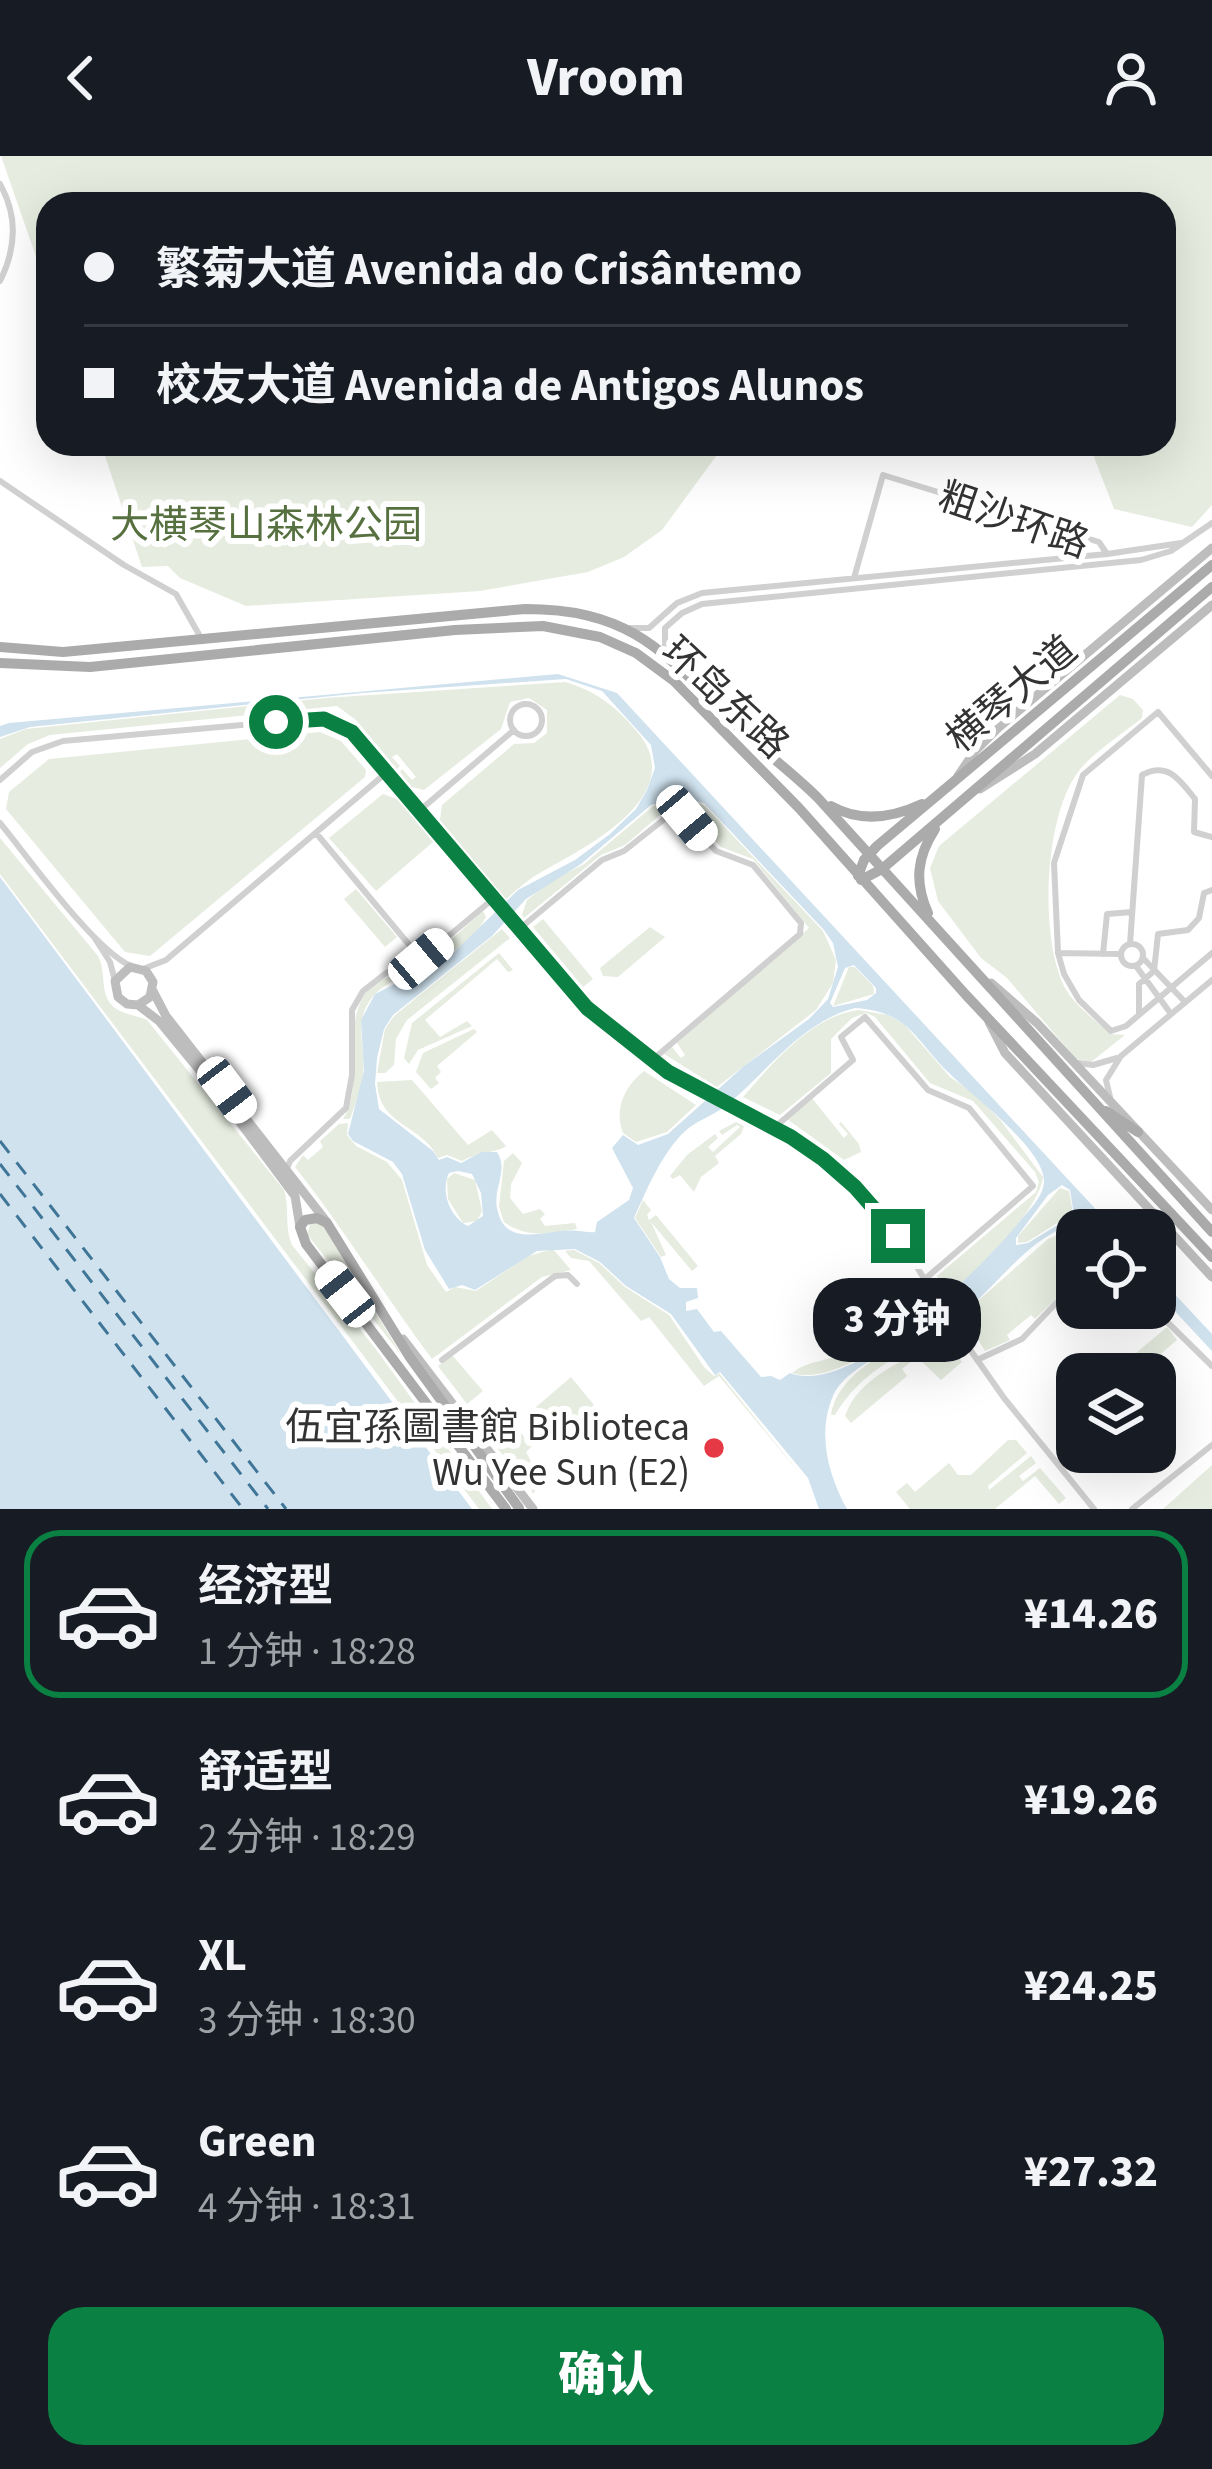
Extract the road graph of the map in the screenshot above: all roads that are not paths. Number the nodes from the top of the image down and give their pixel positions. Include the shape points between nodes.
1 (0, 184) edge
2 (0, 256) edge
3 (10, 260) junction
4 (0, 281) edge
5 (0, 481) edge
6 (1212, 523) edge
7 (1185, 543) junction
8 (1212, 548) edge
9 (1107, 554) junction
10 (1212, 565) edge
11 (854, 578) junction
12 (1212, 587) edge
13 (1154, 597) junction
14 (1212, 605) edge
15 (454, 616) junction
16 (1177, 616) junction
17 (626, 628) junction
18 (455, 631) junction
19 (1122, 639) junction
20 (202, 640) junction
21 (0, 647) edge
22 (666, 655) junction
23 (1145, 660) junction
24 (0, 662) edge
25 (514, 730) junction
26 (386, 772) junction
27 (1212, 776) edge
28 (957, 778) junction
29 (0, 780) edge
30 (938, 795) junction
31 (818, 798) junction
32 (964, 798) junction
33 (418, 811) junction
34 (948, 812) junction
35 (0, 824) edge
36 (316, 832) junction
37 (1212, 837) edge
38 (868, 854) junction
39 (881, 869) junction
40 (860, 878) junction
41 (1212, 890) edge
42 (494, 900) junction
43 (1132, 912) junction
44 (516, 927) junction
45 (92, 932) junction
46 (941, 935) junction
47 (1130, 944) junction
48 (927, 952) junction
49 (1058, 953) junction
50 (1212, 953) edge
51 (1103, 954) junction
52 (1120, 954) junction
53 (1143, 958) junction
54 (421, 959) junction
55 (166, 960) junction
56 (1136, 966) junction
57 (139, 968) junction
58 (1154, 971) junction
59 (976, 973) junction
60 (1145, 978) junction
61 (1212, 980) edge
62 (115, 981) junction
63 (153, 987) junction
64 (1172, 987) junction
65 (1158, 999) junction
66 (1185, 1002) junction
67 (138, 1005) junction
68 (1172, 1014) junction
69 (1139, 1015) junction
70 (987, 1017) junction
71 (1120, 1056) junction
72 (651, 1061) junction
73 (1074, 1063) junction
74 (1088, 1099) junction
75 (1114, 1106) junction
76 (774, 1128) junction
77 (1138, 1132) junction
78 (296, 1156) junction
79 (278, 1158) junction
80 (287, 1170) junction
81 (1212, 1210) edge
82 (327, 1223) junction
83 (300, 1227) junction
84 (1212, 1232) edge
85 (1212, 1257) edge
86 (1212, 1277) edge
87 (926, 1279) junction
88 (578, 1284) dead end
89 (1056, 1303) edge
90 (392, 1325) junction
91 (1175, 1329) edge
92 (422, 1360) junction
93 (442, 1360) junction
94 (976, 1360) junction
95 (1212, 1366) edge
96 (438, 1381) junction
97 (1212, 1445) edge
98 (518, 1508) edge
99 (503, 1509) edge
100 (533, 1509) edge
101 (1094, 1509) edge
102 (1132, 1509) edge

1 - 3 street via 14,230
2 - 3 street
3 - 4 street
5 - 20 street via 180,597
6 - 7 street
7 - 9 street
7 - 22 street via 1141,560 702,604 665,628
8 - 13 main road
9 - 11 street
9 - 11 street, 粗沙环路 via 1099,542 883,475
10 - 19 main road, 横琴大道
11 - 17 street via 694,595 649,628
12 - 16 main road, 横琴大道
13 - 19 main road
13 - 28 main road via 998,728
14 - 23 main road
15 - 17 main road, 环岛东路 via 558,610
15 - 18 main road
15 - 20 main road, 环岛东路
16 - 23 main road
16 - 32 main road, 横琴大道
17 - 22 main road, 环岛东路
18 - 24 main road, 环岛东路 via 90,667
18 - 40 main road, 环岛东路 via 543,626 636,653 674,681
19 - 28 main road, 横琴大道
20 - 21 main road, 环岛东路 via 63,652
22 - 31 main road, 环岛东路
23 - 32 main road via 1035,754
25 - 25 street via 519,706 540,712 536,733
25 - 33 street
26 - 29 street via 345,727 317,718 63,741 32,752
26 - 33 street
26 - 36 street
27 - 49 street via 1158,712 1083,776 1054,863
28 - 30 main road, 横琴大道
30 - 31 main road via 874,818
30 - 34 main road via 938,807
30 - 38 main road, 横琴大道
31 - 38 main road, 环岛东路
32 - 34 main road, 横琴大道
33 - 42 street
34 - 39 main road, 横琴大道
34 - 46 main road via 918,872
35 - 45 street
36 - 54 street
36 - 55 street
37 - 43 street via 1192,828 1195,799 1172,772 1142,775
38 - 39 main road, 环岛东路
38 - 40 main road, 横琴大道
39 - 40 main road, 横琴大道
39 - 46 main road, 环岛东路
40 - 48 main road, 环岛东路
41 - 58 street via 1188,930 1158,934
42 - 44 street
42 - 54 street
43 - 47 street
43 - 51 street via 1107,914
44 - 72 street via 587,1008
44 - 72 street via 668,815 687,818 716,851 752,865 801,922 797,939
45 - 57 street
45 - 62 street
46 - 48 main road via 926,939
46 - 59 main road, 环岛东路
47 - 52 street
47 - 53 street
48 - 70 main road, 环岛东路
49 - 51 street
49 - 69 street via 1069,986 1111,1031
50 - 64 street
51 - 52 street
52 - 56 street
53 - 56 street
53 - 58 street
54 - 78 street via 375,980 352,1010 349,1100
55 - 57 street
55 - 63 street
56 - 60 street
57 - 62 main road via 122,970
57 - 63 main road
58 - 60 street
58 - 64 street
59 - 73 main road
59 - 74 main road, 环岛东路
60 - 65 street
60 - 69 street
61 - 66 street
62 - 67 main road via 118,997
63 - 67 main road
63 - 79 main road via 166,1016
64 - 65 street
64 - 66 street
65 - 68 street
65 - 69 street
66 - 68 street
67 - 83 main road via 196,1066 295,1196
68 - 71 street
70 - 85 main road, 环岛东路
70 - 86 main road via 1005,1053
71 - 73 street
71 - 75 street via 1106,1080
72 - 76 street
73 - 75 main road
74 - 77 main road
74 - 84 main road, 环岛东路
75 - 77 main road
76 - 87 street via 855,1187
76 - 87 street via 854,1060 841,1039 862,1018 928,1090 973,1113 1032,1189
77 - 81 main road
78 - 79 street
78 - 80 street
79 - 80 main road
80 - 82 main road
82 - 83 main road via 311,1217
82 - 90 main road
83 - 99 main road
87 - 94 street
88 - 93 street via 555,1276
89 - 94 street via 1022,1339
90 - 92 main road
90 - 98 main road
91 - 95 street
92 - 93 street
92 - 96 main road
93 - 96 street
94 - 101 street
96 - 100 main road
97 - 102 street

